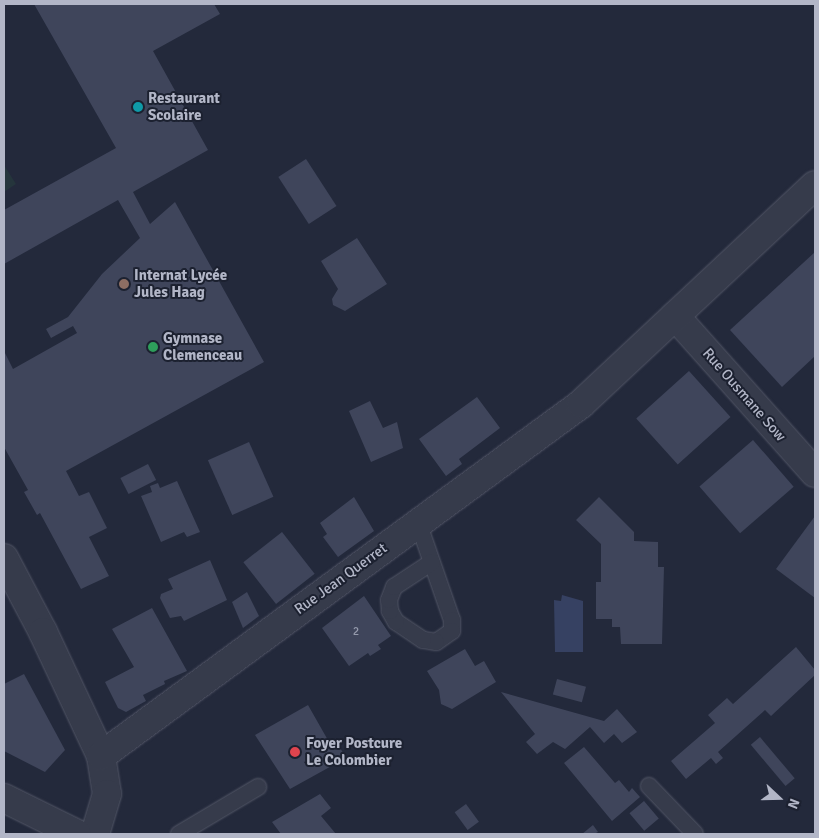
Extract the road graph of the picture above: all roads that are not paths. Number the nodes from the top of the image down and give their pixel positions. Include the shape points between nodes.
1 (815, 185) edge
2 (675, 316) junction
3 (815, 473) edge
4 (418, 522) junction
5 (4, 558) edge
6 (432, 562) junction
7 (101, 756) junction
8 (258, 786) dead end
9 (650, 786) dead end
10 (4, 798) edge
11 (77, 834) edge
12 (96, 834) edge
13 (178, 834) edge
14 (695, 834) edge

1 - 2 street
2 - 3 street, Rue Ousmane Sow
2 - 4 street, Rue Jean Querret via 581,404
4 - 6 lane
4 - 7 street, Rue Jean Querret
5 - 7 street
6 - 6 lane via 452,620 452,631 436,642 423,640 396,622 389,600 394,587
7 - 12 street via 107,794
8 - 13 lane
9 - 14 lane
10 - 11 street

